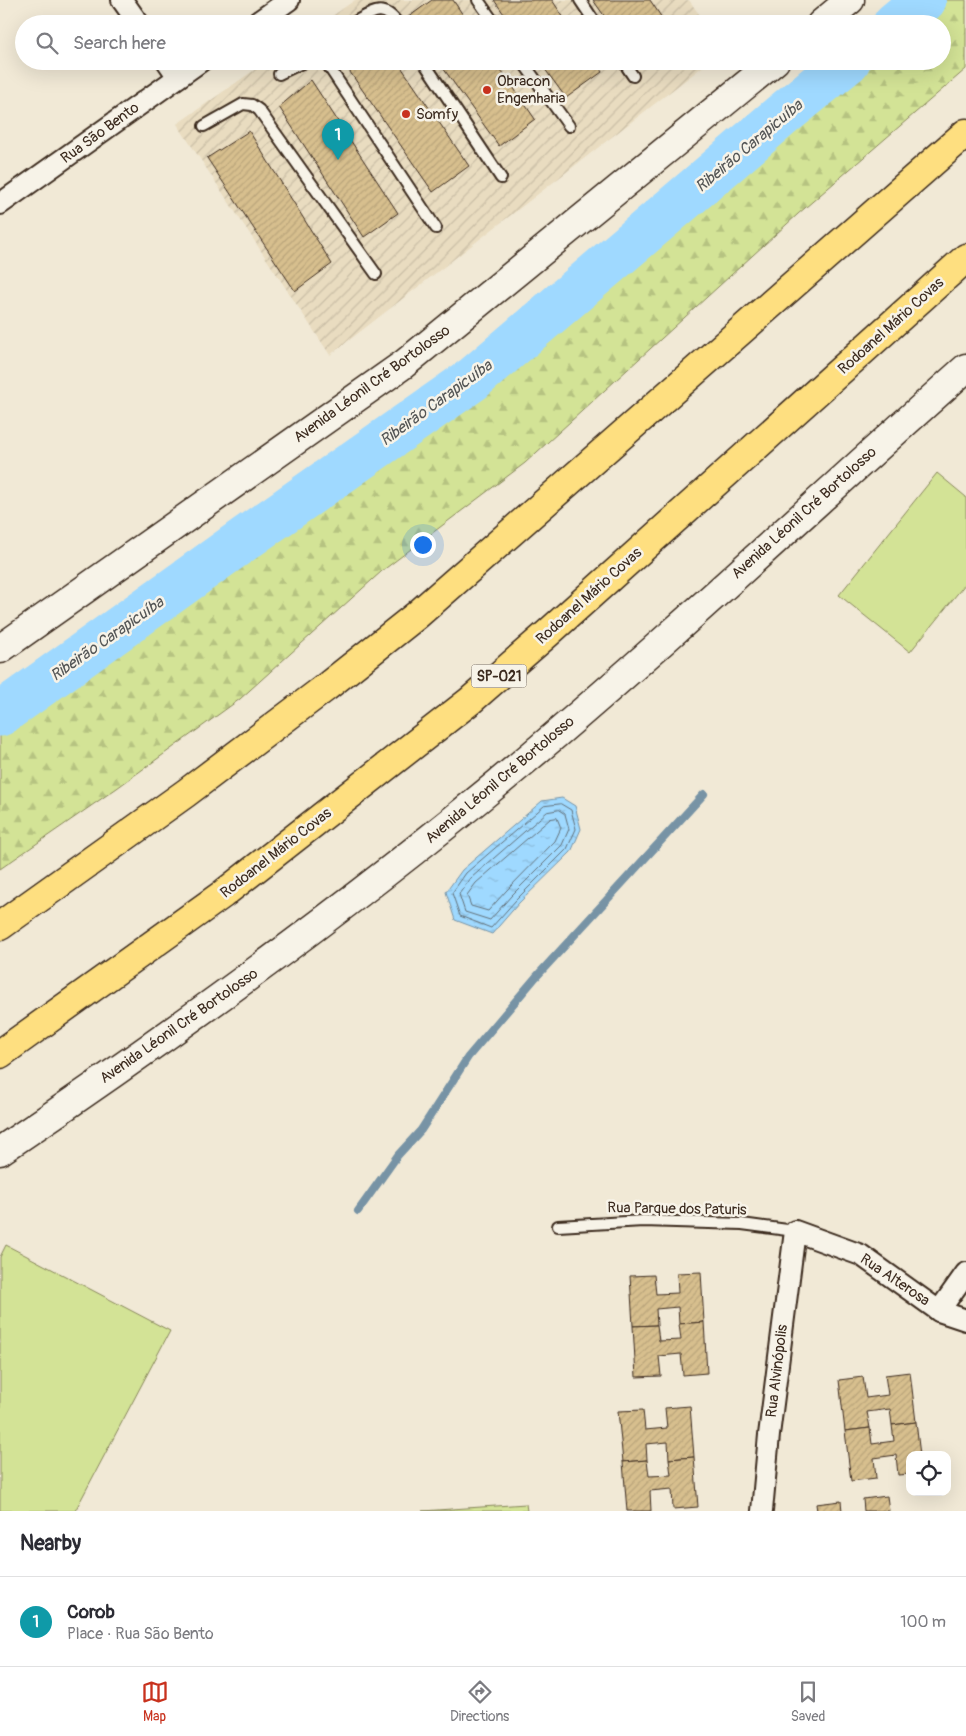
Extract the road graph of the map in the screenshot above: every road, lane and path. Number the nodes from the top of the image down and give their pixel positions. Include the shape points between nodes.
1 (122, 0) edge
2 (289, 0) edge
3 (478, 0) edge
4 (580, 0) edge
5 (850, 0) edge
6 (133, 15) edge
7 (268, 15) edge
8 (367, 15) edge
9 (390, 15) edge
10 (489, 15) edge
11 (590, 15) edge
12 (832, 15) edge
13 (172, 70) edge
14 (287, 70) edge
15 (331, 70) edge
16 (429, 70) edge
17 (529, 70) edge
18 (629, 70) edge
19 (764, 70) edge
20 (279, 74) dead end
21 (633, 76) dead end
22 (204, 126) dead end
23 (569, 126) dead end
24 (966, 133) edge
25 (501, 178) dead end
26 (0, 204) edge
27 (436, 228) dead end
28 (966, 258) edge
29 (376, 274) dead end
30 (966, 368) edge
31 (0, 650) edge
32 (0, 926) edge
33 (0, 1054) edge
34 (0, 1151) edge
35 (558, 1226) dead end
36 (795, 1231) junction
37 (966, 1273) edge
38 (940, 1311) junction
39 (966, 1320) edge
40 (762, 1511) edge

1 - 6 street
2 - 7 street
3 - 10 lane
4 - 11 lane
5 - 12 main road
8 - 9 lane via 376,10
13 - 26 street, Rua São Bento
14 - 20 lane
15 - 27 lane
16 - 25 lane
17 - 23 lane
18 - 21 lane
19 - 31 main road, Avenida Léonil Cré Bortolosso via 404,364
22 - 29 lane via 243,104 259,110
24 - 32 highway via 417,615 186,793
28 - 33 highway, Rodoanel Mário Covas / SP-021 via 470,701 223,894
30 - 34 main road, Avenida Léonil Cré Bortolosso via 604,693 437,833 270,962
35 - 36 lane, Rua Parque dos Paturis via 643,1221 742,1224
36 - 38 street, Rua Alterosa via 861,1255
36 - 40 street, Rua Alvinópolis
37 - 38 street
38 - 39 street, Rua Alterosa

